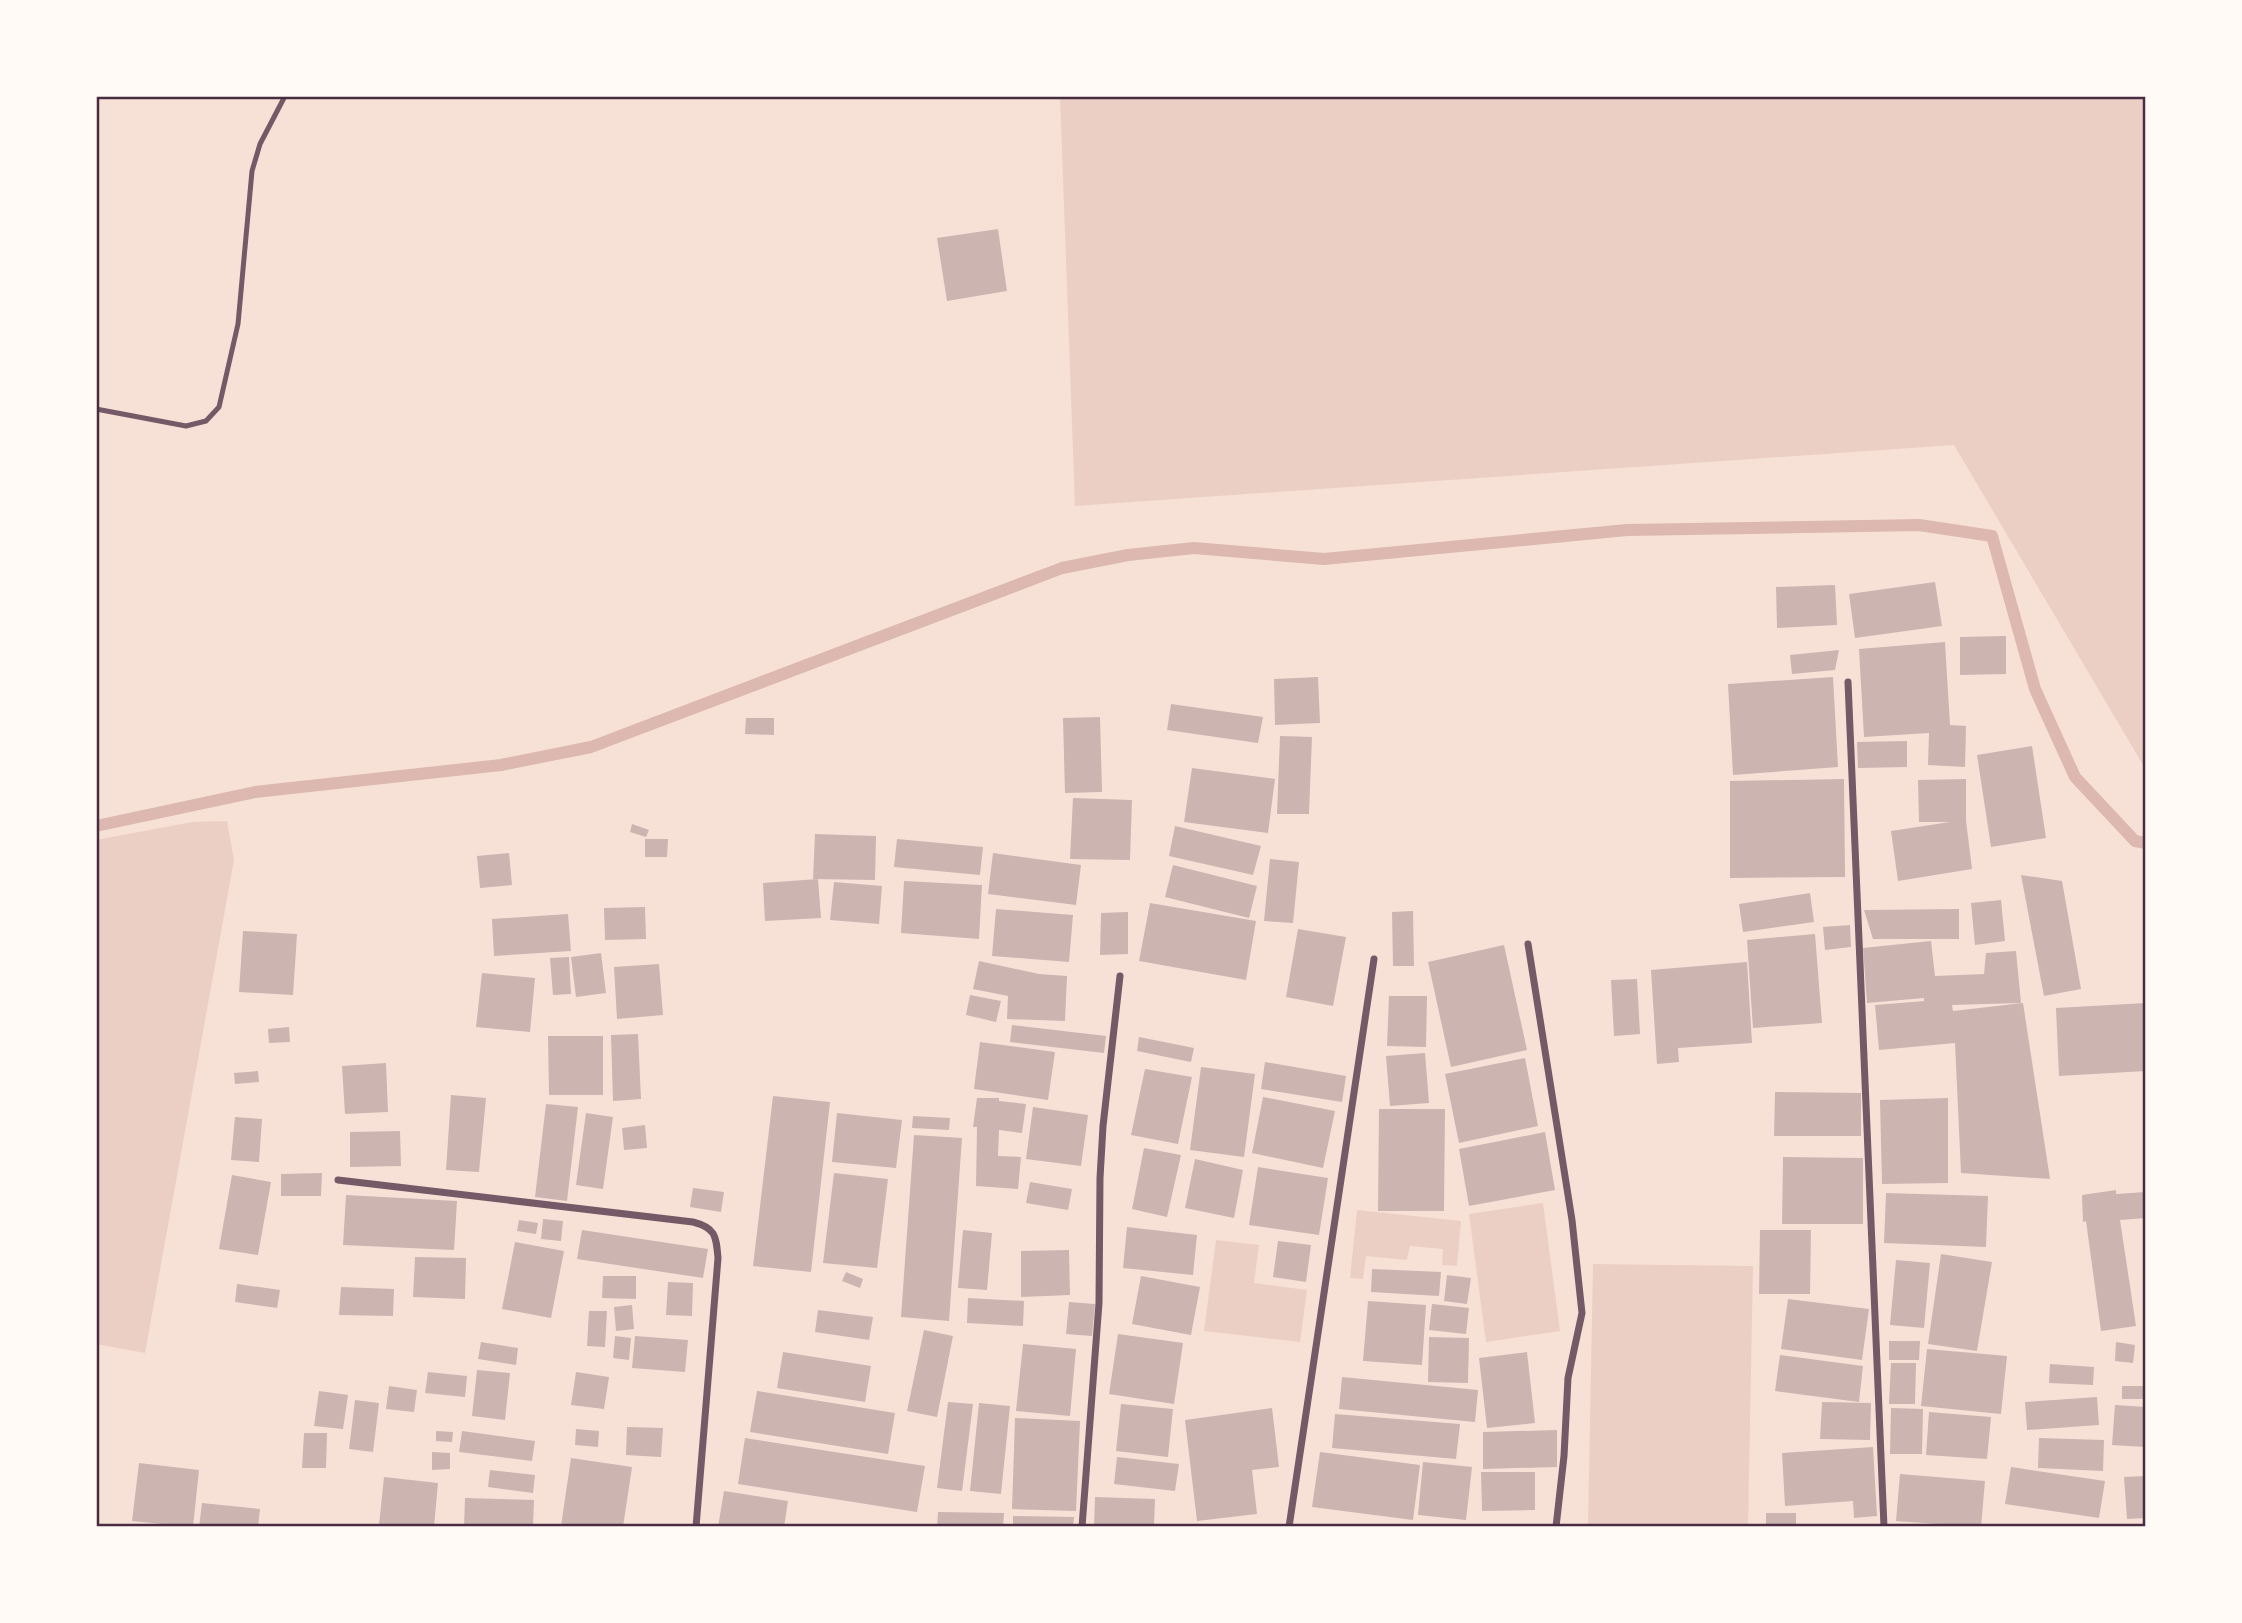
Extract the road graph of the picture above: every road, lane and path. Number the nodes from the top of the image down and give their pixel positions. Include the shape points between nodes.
1 (285, 96) edge
2 (96, 409) edge
3 (1848, 682) dead end
4 (1528, 944) dead end
5 (1374, 959) dead end
6 (1120, 976) dead end
7 (338, 1180) dead end
8 (696, 1527) edge
9 (1082, 1527) edge
10 (1289, 1527) edge
11 (1556, 1527) edge
12 (1884, 1527) edge

1 - 2 lane via 260,144 252,171 238,324 219,407 206,421 186,426
3 - 12 street
4 - 11 street via 1572,1220 1582,1313 1568,1378
5 - 10 street
6 - 9 street via 1103,1126 1099,1303
7 - 8 street via 707,1226 716,1236 718,1258

